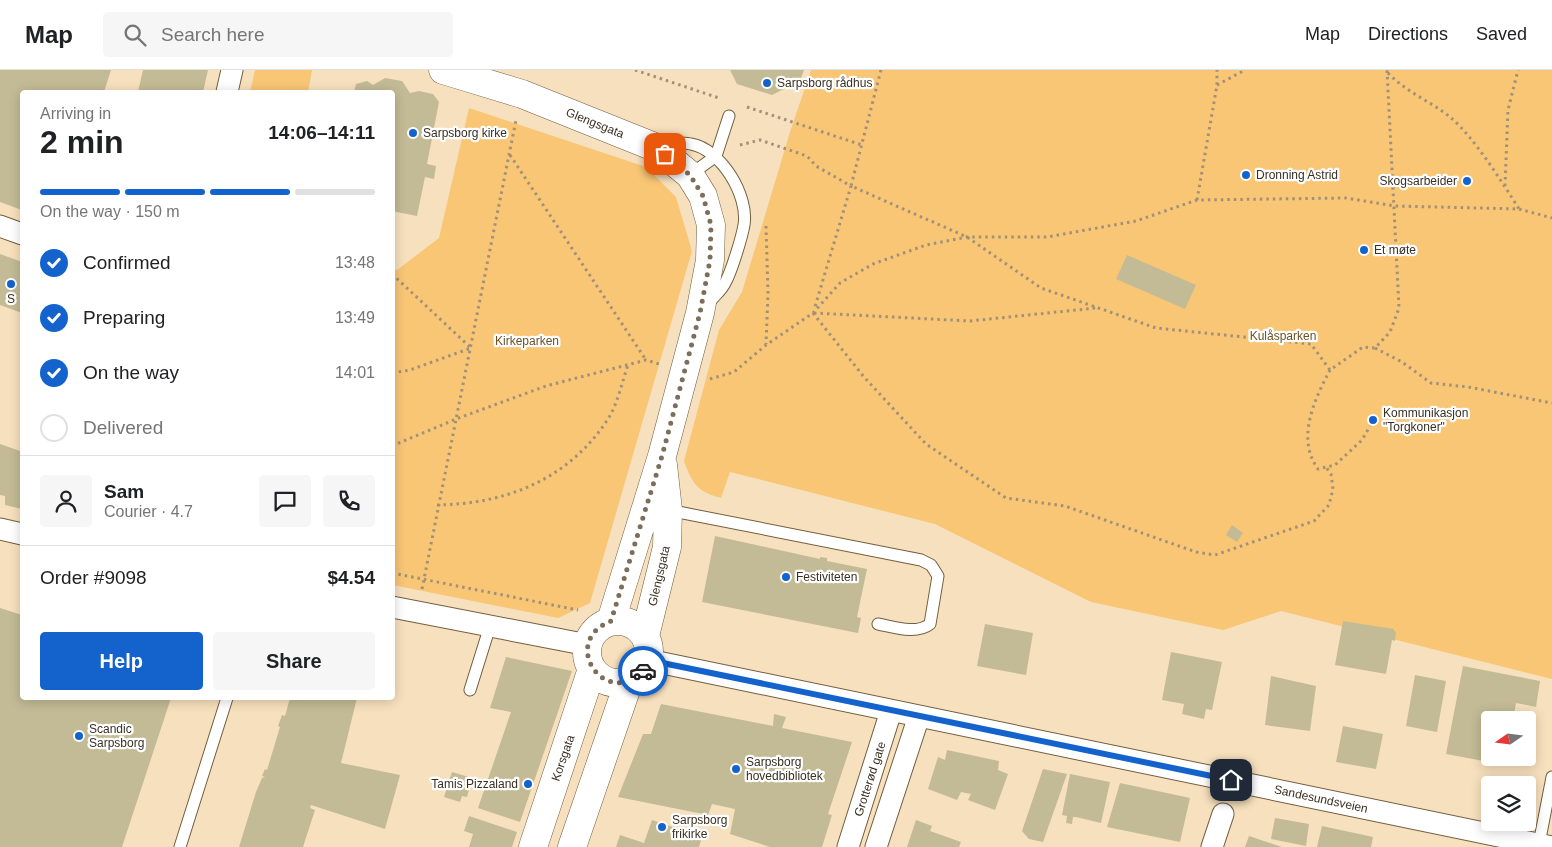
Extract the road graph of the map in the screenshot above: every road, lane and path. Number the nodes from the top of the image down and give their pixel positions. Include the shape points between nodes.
1 (232, 70) edge
2 (443, 70) edge
3 (881, 70) edge
4 (1217, 70) edge
5 (1245, 70) edge
6 (1518, 70) edge
7 (1387, 71) edge
8 (1217, 85) junction
9 (227, 90) edge
10 (518, 112) dead end
11 (729, 116) dead end
12 (657, 148) junction
13 (734, 148) dead end
14 (510, 154) junction
15 (716, 156) junction
16 (690, 175) junction
17 (851, 186) junction
18 (1504, 186) junction
19 (1197, 200) junction
20 (1395, 206) junction
21 (1519, 209) junction
22 (1552, 218) edge
23 (766, 223) dead end
24 (0, 226) edge
25 (20, 233) edge
26 (967, 237) junction
27 (395, 277) edge
28 (1099, 308) junction
29 (700, 313) junction
30 (813, 313) junction
31 (766, 345) junction
32 (471, 348) junction
33 (1375, 348) junction
34 (646, 360) junction
35 (628, 365) junction
36 (665, 366) dead end
37 (1330, 370) junction
38 (395, 372) edge
39 (703, 377) dead end
40 (1552, 403) edge
41 (456, 419) junction
42 (1370, 426) dead end
43 (395, 445) edge
44 (662, 456) junction
45 (1326, 467) junction
46 (438, 504) junction
47 (668, 510) junction
48 (0, 529) edge
49 (20, 534) edge
50 (395, 574) edge
51 (423, 579) junction
52 (395, 608) edge
53 (578, 610) dead end
54 (418, 612) junction
55 (611, 621) junction
56 (878, 624) dead end
57 (490, 626) junction
58 (647, 648) junction
59 (590, 657) junction
60 (629, 681) junction
61 (470, 690) dead end
62 (226, 700) edge
63 (892, 710) junction
64 (919, 716) junction
65 (1552, 777) edge
66 (1223, 814) dead end
67 (1543, 846) edge
68 (180, 847) edge
69 (533, 847) edge
70 (572, 847) edge
71 (848, 847) edge
72 (876, 847) edge
73 (1212, 847) edge

1 - 9 street
2 - 12 street, Glengsgata via 522,94
3 - 17 path
4 - 8 path
5 - 8 path
6 - 18 path via 1508,110
7 - 18 path via 1399,85 1450,118
7 - 20 path
8 - 19 path
10 - 14 path
11 - 15 lane
12 - 15 lane via 693,144
12 - 16 street, Glengsgata
13 - 17 path via 760,140 807,156 816,166
14 - 32 path
14 - 34 path
15 - 16 lane
15 - 29 lane via 733,177 745,223 726,283
16 - 29 street, Glengsgata via 703,196 711,225 710,260
17 - 26 path
17 - 30 path
18 - 21 path
19 - 20 path via 1346,198
19 - 26 path via 1136,221 1047,237
20 - 21 path
20 - 33 path via 1399,308 1390,332
21 - 22 path
23 - 31 path
24 - 25 street
26 - 28 path via 1041,288
26 - 30 path via 926,245 872,264 840,282
27 - 32 path
28 - 30 path via 970,321
28 - 37 path via 1156,328 1311,344
29 - 44 street, Glengsgata
30 - 31 path
30 - 45 path via 864,377 926,444 1006,498 1065,506 1196,552 1215,555 1314,521 1329,505 1333,489 1331,474
31 - 39 path via 734,372 711,380
32 - 38 path
32 - 41 path
33 - 37 path via 1364,348
33 - 40 path via 1431,383
34 - 35 path
34 - 36 path
35 - 41 path via 546,386
35 - 46 path via 609,417 582,452 535,486 498,498
37 - 45 path via 1317,394 1307,447 1318,469
41 - 43 path
41 - 46 path
42 - 45 path via 1362,440 1334,465
44 - 47 street, Glengsgata
44 - 55 street, Glengsgata
46 - 51 path
47 - 56 lane via 921,560 931,565 938,576 930,624 915,630
47 - 58 street, Glengsgata via 667,547
48 - 49 street
50 - 51 path
51 - 53 path
51 - 54 path
52 - 54 street
54 - 57 street
55 - 58 street via 631,623 639,628
55 - 59 street via 596,630
57 - 59 street
57 - 61 lane
58 - 60 street via 644,669
58 - 63 street, Sandesundsveien
59 - 60 street via 609,681
59 - 69 street, Korsgata
60 - 70 street
62 - 68 lane
63 - 64 street, Sandesundsveien
63 - 71 street, Grotterød gate
64 - 67 street, Sandesundsveien
64 - 72 street
65 - 67 lane
66 - 73 street

